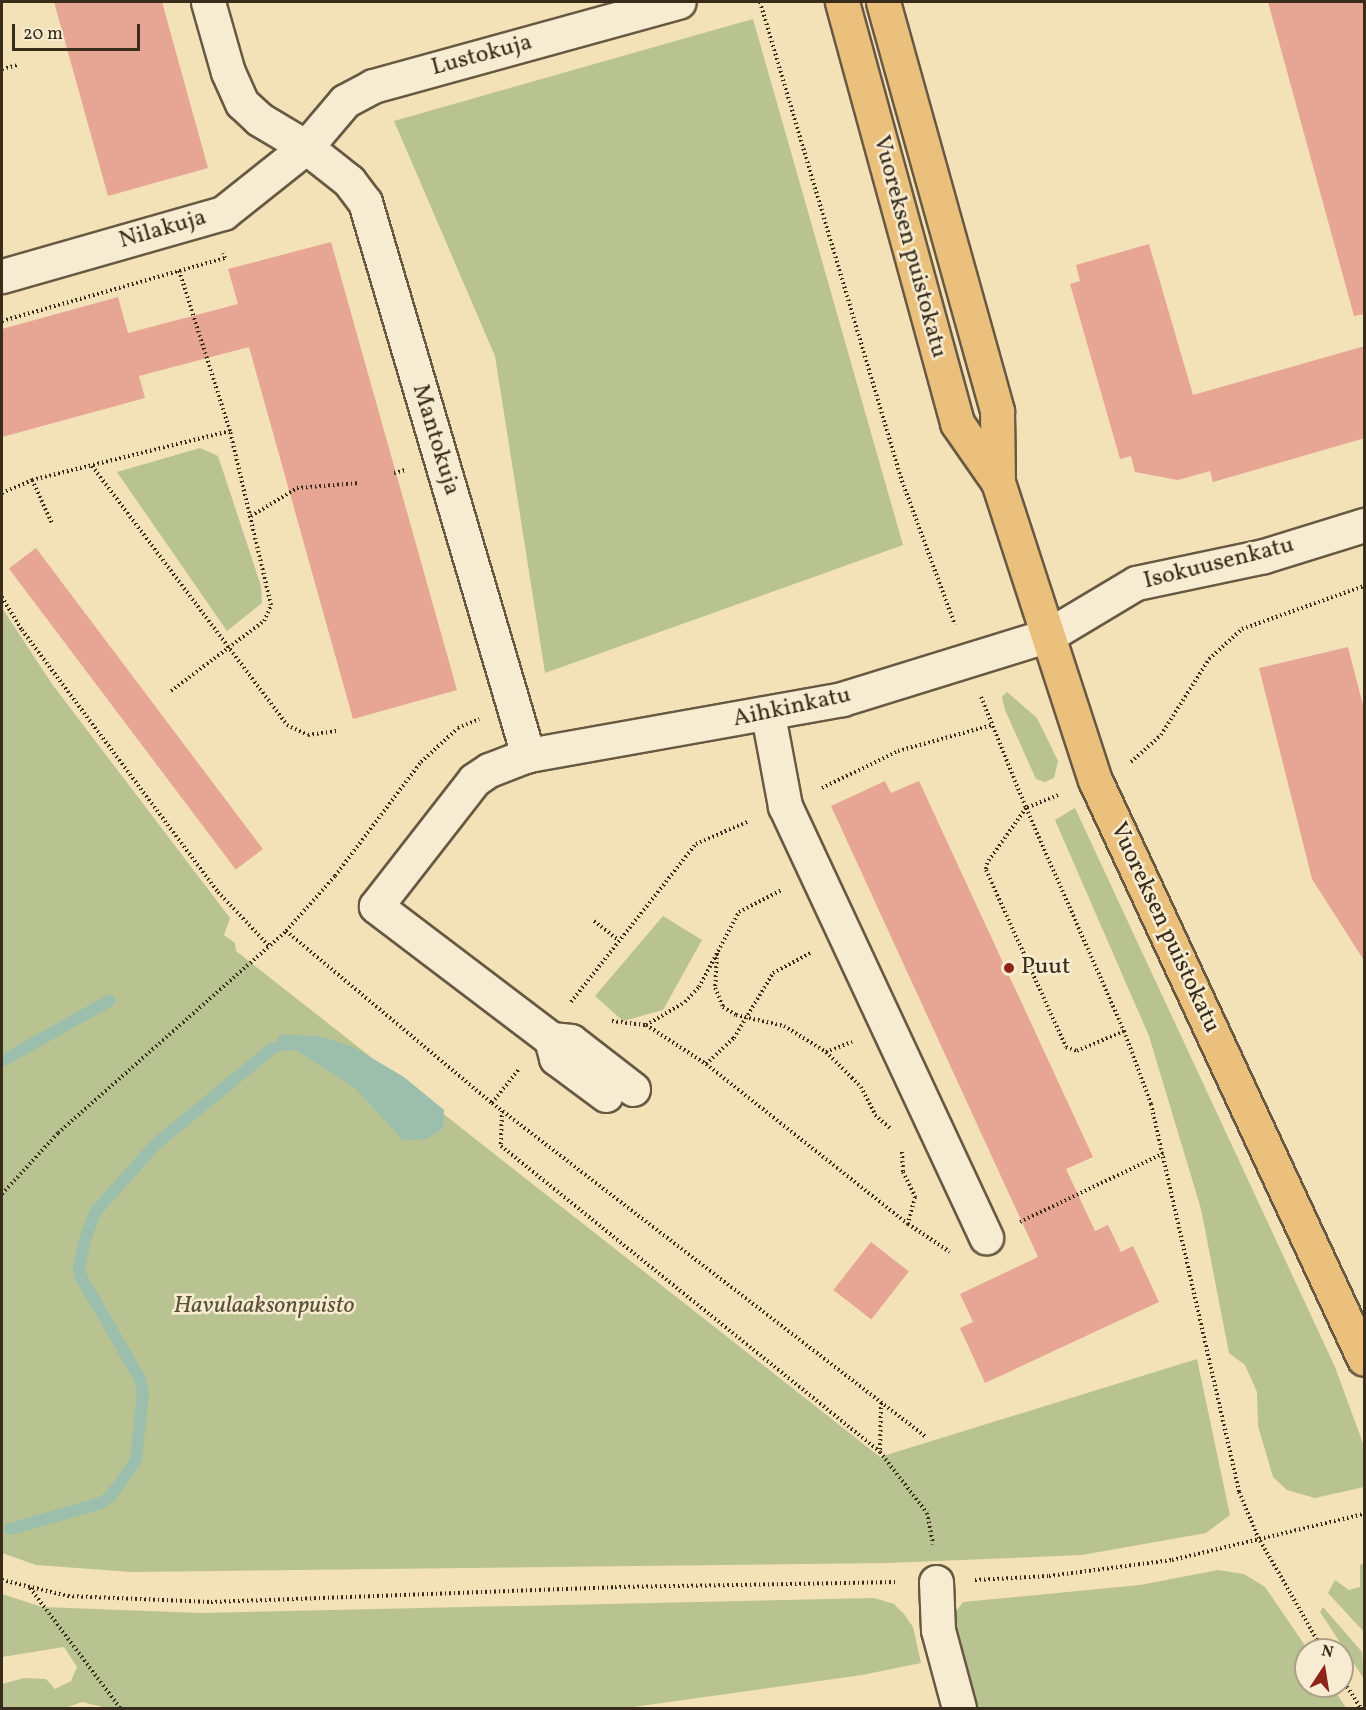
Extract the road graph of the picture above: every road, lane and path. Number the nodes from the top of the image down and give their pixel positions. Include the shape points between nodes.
1 (208, 2) edge
2 (679, 2) edge
3 (760, 2) edge
4 (842, 2) edge
5 (883, 2) edge
6 (18, 65) dead end
7 (2, 69) edge
8 (306, 147) junction
9 (179, 270) dead end
10 (2, 276) edge
11 (230, 431) junction
12 (92, 466) junction
13 (32, 480) junction
14 (998, 482) junction
15 (359, 483) dead end
16 (2, 494) edge
17 (251, 516) junction
18 (52, 523) dead end
19 (1365, 525) edge
20 (1365, 586) edge
21 (2, 597) edge
22 (1049, 635) junction
23 (227, 649) junction
24 (967, 659) junction
25 (171, 691) dead end
26 (512, 706) junction
27 (768, 715) junction
28 (992, 725) junction
29 (337, 731) dead end
30 (528, 755) junction
31 (1095, 780) junction
32 (785, 806) junction
33 (1026, 808) junction
34 (816, 874) junction
35 (594, 921) dead end
36 (286, 931) junction
37 (844, 938) junction
38 (618, 940) junction
39 (269, 946) junction
40 (717, 952) junction
41 (575, 997) junction
42 (584, 1004) dead end
43 (746, 1017) junction
44 (608, 1020) dead end
45 (646, 1025) junction
46 (1124, 1031) junction
47 (548, 1037) junction
48 (706, 1064) junction
49 (626, 1097) dead end
50 (492, 1103) junction
51 (502, 1111) junction
52 (895, 1132) dead end
53 (902, 1144) dead end
54 (1164, 1153) junction
55 (2, 1194) edge
56 (908, 1224) junction
57 (986, 1238) junction
58 (1365, 1359) edge
59 (881, 1403) junction
60 (926, 1437) dead end
61 (880, 1452) junction
62 (1365, 1514) edge
63 (1258, 1536) junction
64 (2, 1580) edge
65 (936, 1582) junction
66 (29, 1588) junction
67 (1316, 1638) edge
68 (120, 1708) edge
69 (959, 1708) edge

1 - 8 street, Mantokuja via 228,72 242,103 259,119
2 - 8 street, Lustokuja via 373,86 345,101
3 - 24 path via 902,481
4 - 14 main road, Vuoreksen puistokatu via 957,423
5 - 14 main road, Vuoreksen puistokatu via 997,411
6 - 7 path
8 - 10 street, Nilakuja via 223,213
8 - 26 street, Mantokuja via 348,182 365,202
9 - 11 path
11 - 12 path
11 - 17 path
12 - 13 path
12 - 23 path
13 - 16 path
13 - 18 path
14 - 22 main road, Vuoreksen puistokatu
15 - 17 path via 297,488
17 - 23 path via 271,605 264,621
19 - 22 street, Isokuusenkatu via 1264,556 1136,583
20 - 31 path via 1242,629 1209,659 1148,749
21 - 39 path via 21,630 218,891
22 - 24 street, Aihkinkatu
22 - 31 main road, Vuoreksen puistokatu
23 - 25 path
23 - 29 path via 287,724 308,735
24 - 27 street, Aihkinkatu via 842,699
24 - 28 path
26 - 30 street, Mantokuja
26 - 36 path via 458,728 443,739 393,796 335,876
27 - 30 street, Aihkinkatu
27 - 32 street
28 - 32 path via 898,751
28 - 33 path
30 - 47 street, Aihkinkatu via 474,780 376,906
31 - 33 path
31 - 58 main road, Vuoreksen puistokatu
32 - 34 street
32 - 38 path via 696,844
33 - 46 path
33 - 46 path via 986,870 1066,1047 1077,1052
34 - 37 street
34 - 40 path via 741,910
35 - 38 path
36 - 39 path
36 - 50 path
37 - 43 path via 773,973
37 - 57 street
38 - 41 path
39 - 55 path via 58,1133
40 - 43 path via 718,1002 730,1012
40 - 45 path via 695,992
41 - 42 path
41 - 47 path
43 - 48 path via 734,1038
43 - 52 path via 784,1026 826,1052 861,1087 879,1121
44 - 45 path
45 - 48 path
46 - 54 path
47 - 49 street via 571,1041
47 - 50 path
48 - 56 path
50 - 51 path
51 - 59 path
51 - 61 path via 501,1146
53 - 56 path via 903,1172 915,1197
54 - 57 path
54 - 63 path via 1222,1426 1239,1492
56 - 57 path via 949,1253
59 - 60 path
59 - 61 path
61 - 65 path via 927,1513
62 - 63 path
63 - 65 path via 1172,1560 1049,1576
63 - 67 path
64 - 66 path
65 - 66 path via 615,1587 211,1602 68,1596
65 - 69 street via 938,1630
66 - 68 path

